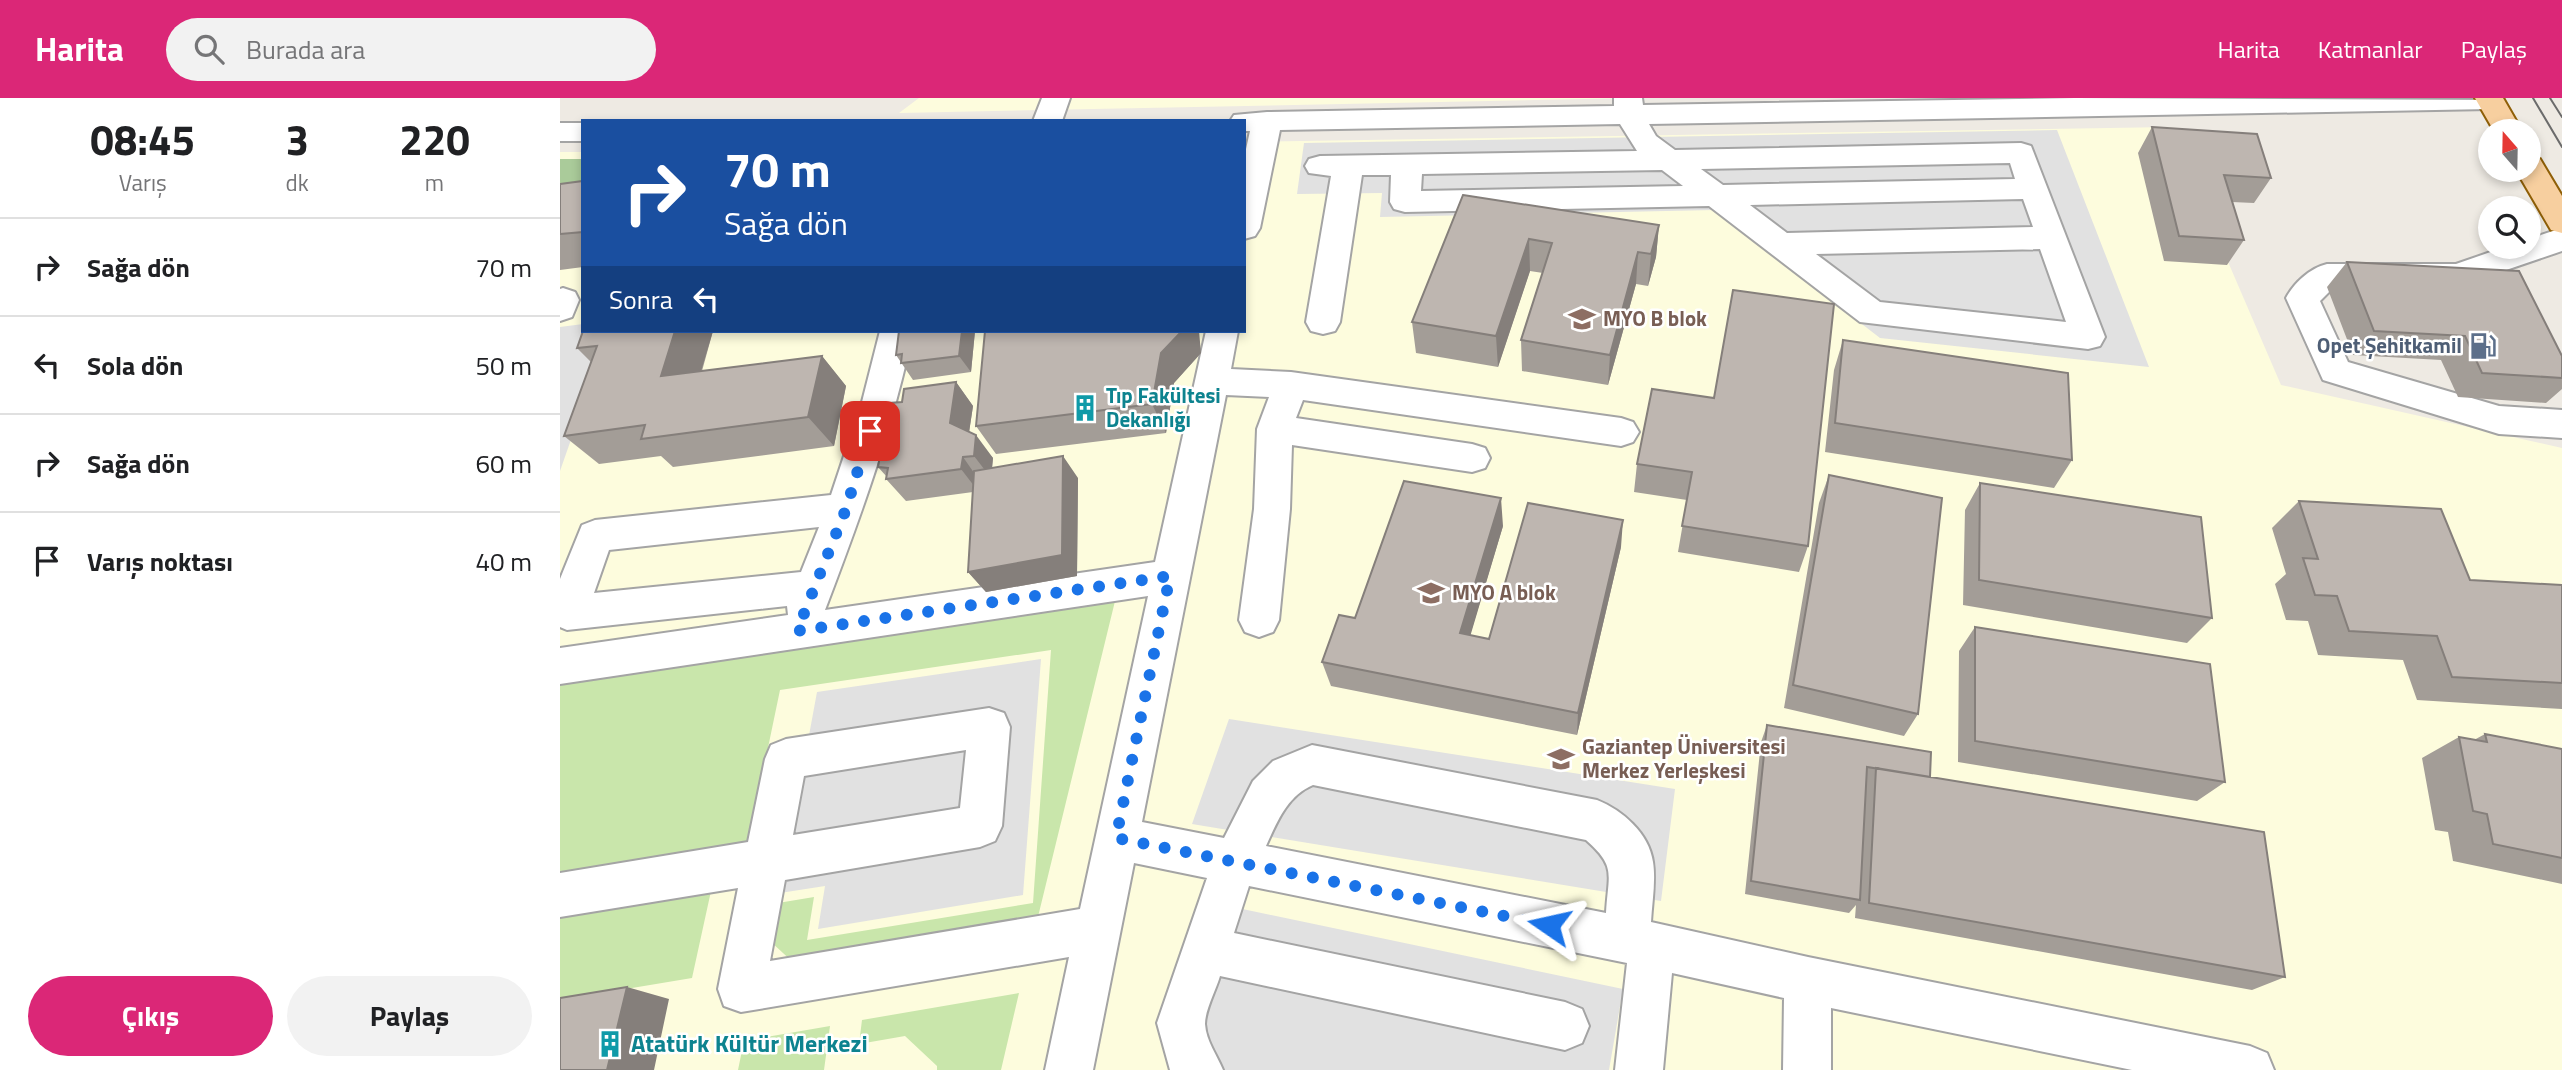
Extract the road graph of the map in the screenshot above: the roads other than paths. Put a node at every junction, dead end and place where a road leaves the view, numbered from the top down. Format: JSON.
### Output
{"nodes":[{"id":1,"x":1056,"y":98,"type":"edge"},
{"id":2,"x":2489,"y":99,"type":"edge"},
{"id":3,"x":2149,"y":101,"type":"edge"},
{"id":4,"x":2109,"y":102,"type":"edge"},
{"id":5,"x":1988,"y":103,"type":"edge"},
{"id":6,"x":1628,"y":106,"type":"edge"},
{"id":7,"x":1686,"y":106,"type":"edge"},
{"id":8,"x":1048,"y":119,"type":"edge"},
{"id":9,"x":2501,"y":119,"type":"edge"},
{"id":10,"x":1256,"y":122,"type":"edge"},
{"id":11,"x":560,"y":132,"type":"edge"},
{"id":12,"x":581,"y":132,"type":"edge"},
{"id":13,"x":1668,"y":160,"type":"junction"},
{"id":14,"x":1407,"y":165,"type":"junction"},
{"id":15,"x":2538,"y":182,"type":"edge"},
{"id":16,"x":2034,"y":189,"type":"junction"},
{"id":17,"x":1715,"y":195,"type":"junction"},
{"id":18,"x":1246,"y":210,"type":"edge"},
{"id":19,"x":2562,"y":222,"type":"edge"},
{"id":20,"x":2052,"y":238,"type":"junction"},
{"id":21,"x":2562,"y":239,"type":"edge"},
{"id":22,"x":1780,"y":244,"type":"junction"},
{"id":23,"x":1323,"y":322,"type":"dead end"},
{"id":24,"x":896,"y":333,"type":"edge"},
{"id":25,"x":1222,"y":333,"type":"edge"},
{"id":26,"x":1211,"y":381,"type":"junction"},
{"id":27,"x":1291,"y":385,"type":"junction"},
{"id":28,"x":2562,"y":424,"type":"edge"},
{"id":29,"x":1275,"y":429,"type":"junction"},
{"id":30,"x":1621,"y":432,"type":"dead end"},
{"id":31,"x":1472,"y":458,"type":"dead end"},
{"id":32,"x":846,"y":509,"type":"junction"},
{"id":33,"x":1170,"y":576,"type":"junction"},
{"id":34,"x":814,"y":587,"type":"junction"},
{"id":35,"x":1259,"y":620,"type":"dead end"},
{"id":36,"x":797,"y":631,"type":"junction"},
{"id":37,"x":560,"y":666,"type":"edge"},
{"id":38,"x":1116,"y":838,"type":"junction"},
{"id":39,"x":766,"y":861,"type":"junction"},
{"id":40,"x":1234,"y":862,"type":"junction"},
{"id":41,"x":560,"y":895,"type":"edge"},
{"id":42,"x":1098,"y":929,"type":"junction"},
{"id":43,"x":1640,"y":943,"type":"junction"},
{"id":44,"x":1204,"y":950,"type":"junction"},
{"id":45,"x":1808,"y":980,"type":"junction"},
{"id":46,"x":1565,"y":1026,"type":"dead end"},
{"id":47,"x":2229,"y":1068,"type":"edge"},
{"id":48,"x":1069,"y":1070,"type":"edge"},
{"id":49,"x":1199,"y":1070,"type":"edge"},
{"id":50,"x":1639,"y":1070,"type":"edge"},
{"id":51,"x":1807,"y":1070,"type":"edge"}],
"edges":[{"from":1,"to":8,"type":"street"},
{"from":2,"to":3,"type":"street"},
{"from":2,"to":9,"type":"main road"},
{"from":3,"to":4,"type":"street"},
{"from":4,"to":5,"type":"street"},
{"from":5,"to":7,"type":"street"},
{"from":6,"to":7,"type":"street"},
{"from":6,"to":10,"type":"street"},
{"from":6,"to":13,"type":"street"},
{"from":10,"to":18,"type":"street"},
{"from":11,"to":12,"type":"street"},
{"from":13,"to":14,"type":"street"},
{"from":13,"to":16,"type":"street"},
{"from":13,"to":17,"type":"street"},
{"from":14,"to":17,"type":"street"},
{"from":14,"to":23,"type":"street"},
{"from":15,"to":19,"type":"main road"},
{"from":16,"to":17,"type":"street"},
{"from":16,"to":20,"type":"street"},
{"from":17,"to":22,"type":"street"},
{"from":20,"to":22,"type":"street"},
{"from":20,"to":22,"type":"street"},
{"from":21,"to":28,"type":"street"},
{"from":24,"to":32,"type":"street"},
{"from":25,"to":26,"type":"street"},
{"from":26,"to":27,"type":"street"},
{"from":26,"to":33,"type":"street"},
{"from":27,"to":29,"type":"street"},
{"from":27,"to":30,"type":"street"},
{"from":29,"to":31,"type":"street"},
{"from":29,"to":35,"type":"street"},
{"from":32,"to":34,"type":"street"},
{"from":32,"to":34,"type":"street"},
{"from":33,"to":36,"type":"street"},
{"from":33,"to":38,"type":"street"},
{"from":34,"to":36,"type":"street"},
{"from":36,"to":37,"type":"street"},
{"from":38,"to":40,"type":"street"},
{"from":38,"to":42,"type":"street"},
{"from":39,"to":39,"type":"street"},
{"from":39,"to":41,"type":"street"},
{"from":39,"to":42,"type":"street"},
{"from":40,"to":43,"type":"street"},
{"from":40,"to":43,"type":"street"},
{"from":40,"to":44,"type":"street"},
{"from":42,"to":48,"type":"street"},
{"from":43,"to":45,"type":"street"},
{"from":43,"to":50,"type":"street"},
{"from":44,"to":46,"type":"street"},
{"from":44,"to":49,"type":"street"},
{"from":45,"to":47,"type":"street"},
{"from":45,"to":51,"type":"street"}]}
